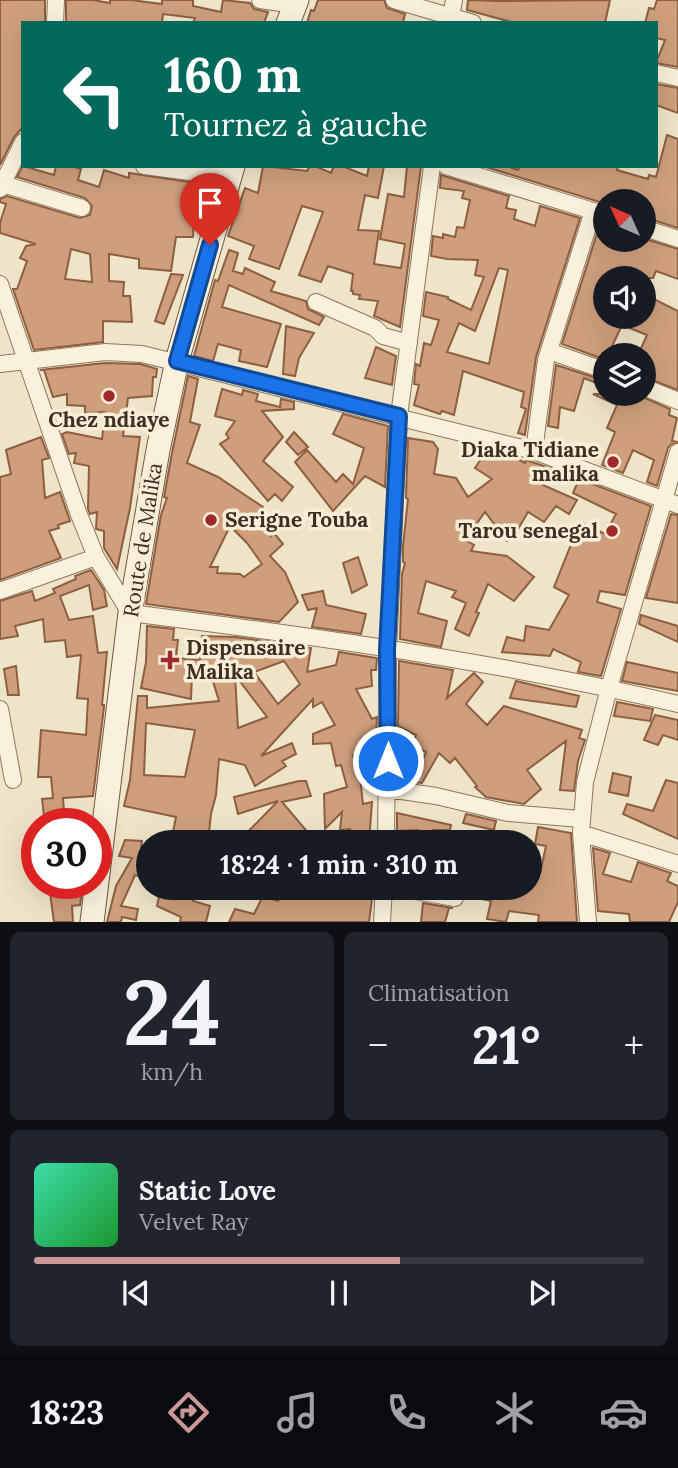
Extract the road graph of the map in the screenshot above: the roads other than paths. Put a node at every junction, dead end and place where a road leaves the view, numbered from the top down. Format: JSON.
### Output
{"nodes":[{"id":1,"x":56,"y":0,"type":"edge"},
{"id":2,"x":260,"y":0,"type":"edge"},
{"id":3,"x":394,"y":0,"type":"edge"},
{"id":4,"x":454,"y":0,"type":"edge"},
{"id":5,"x":294,"y":9,"type":"edge"},
{"id":6,"x":450,"y":20,"type":"edge"},
{"id":7,"x":55,"y":21,"type":"edge"},
{"id":8,"x":658,"y":73,"type":"edge"},
{"id":9,"x":678,"y":78,"type":"edge"},
{"id":10,"x":21,"y":146,"type":"edge"},
{"id":11,"x":173,"y":168,"type":"edge"},
{"id":12,"x":432,"y":168,"type":"edge"},
{"id":13,"x":453,"y":168,"type":"edge"},
{"id":14,"x":231,"y":172,"type":"edge"},
{"id":15,"x":1,"y":187,"type":"edge"},
{"id":16,"x":82,"y":208,"type":"dead end"},
{"id":17,"x":593,"y":211,"type":"edge"},
{"id":18,"x":593,"y":230,"type":"edge"},
{"id":19,"x":656,"y":232,"type":"edge"},
{"id":20,"x":678,"y":239,"type":"edge"},
{"id":21,"x":0,"y":284,"type":"edge"},
{"id":22,"x":316,"y":302,"type":"dead end"},
{"id":23,"x":410,"y":343,"type":"junction"},
{"id":24,"x":549,"y":351,"type":"junction"},
{"id":25,"x":25,"y":360,"type":"junction"},
{"id":26,"x":177,"y":361,"type":"junction"},
{"id":27,"x":0,"y":364,"type":"edge"},
{"id":28,"x":593,"y":366,"type":"edge"},
{"id":29,"x":656,"y":392,"type":"edge"},
{"id":30,"x":678,"y":401,"type":"edge"},
{"id":31,"x":399,"y":416,"type":"junction"},
{"id":32,"x":534,"y":451,"type":"junction"},
{"id":33,"x":678,"y":452,"type":"edge"},
{"id":34,"x":672,"y":502,"type":"edge"},
{"id":35,"x":96,"y":557,"type":"junction"},
{"id":36,"x":0,"y":591,"type":"edge"},
{"id":37,"x":130,"y":613,"type":"junction"},
{"id":38,"x":387,"y":650,"type":"junction"},
{"id":39,"x":609,"y":688,"type":"junction"},
{"id":40,"x":678,"y":704,"type":"edge"},
{"id":41,"x":0,"y":709,"type":"edge"},
{"id":42,"x":13,"y":780,"type":"dead end"},
{"id":43,"x":388,"y":789,"type":"junction"},
{"id":44,"x":581,"y":826,"type":"junction"},
{"id":45,"x":386,"y":830,"type":"edge"},
{"id":46,"x":678,"y":864,"type":"edge"},
{"id":47,"x":383,"y":900,"type":"edge"},
{"id":48,"x":92,"y":922,"type":"edge"},
{"id":49,"x":382,"y":922,"type":"edge"},
{"id":50,"x":588,"y":922,"type":"edge"}],
"edges":[{"from":1,"to":7,"type":"street"},
{"from":2,"to":5,"type":"street"},
{"from":3,"to":6,"type":"street"},
{"from":4,"to":6,"type":"street"},
{"from":8,"to":9,"type":"street"},
{"from":10,"to":15,"type":"street"},
{"from":11,"to":14,"type":"street"},
{"from":12,"to":23,"type":"street"},
{"from":13,"to":17,"type":"street"},
{"from":14,"to":26,"type":"main road","name":"Route de Malika"},
{"from":15,"to":16,"type":"street"},
{"from":18,"to":24,"type":"street"},
{"from":19,"to":20,"type":"street"},
{"from":21,"to":25,"type":"street"},
{"from":22,"to":23,"type":"street"},
{"from":23,"to":31,"type":"street"},
{"from":24,"to":28,"type":"street"},
{"from":24,"to":32,"type":"street"},
{"from":25,"to":26,"type":"street"},
{"from":25,"to":27,"type":"street"},
{"from":25,"to":35,"type":"street"},
{"from":26,"to":31,"type":"street"},
{"from":26,"to":37,"type":"main road","name":"Route de Malika"},
{"from":29,"to":30,"type":"street"},
{"from":31,"to":32,"type":"street"},
{"from":31,"to":38,"type":"street"},
{"from":32,"to":34,"type":"street"},
{"from":33,"to":34,"type":"street"},
{"from":34,"to":39,"type":"street"},
{"from":35,"to":36,"type":"street"},
{"from":35,"to":37,"type":"street"},
{"from":37,"to":38,"type":"street"},
{"from":37,"to":48,"type":"main road","name":"Route de Malika"},
{"from":38,"to":39,"type":"street"},
{"from":38,"to":43,"type":"street"},
{"from":39,"to":40,"type":"street"},
{"from":39,"to":44,"type":"street"},
{"from":41,"to":42,"type":"street"},
{"from":43,"to":44,"type":"street"},
{"from":43,"to":45,"type":"street"},
{"from":44,"to":46,"type":"street"},
{"from":44,"to":50,"type":"street"},
{"from":47,"to":49,"type":"street"}]}
